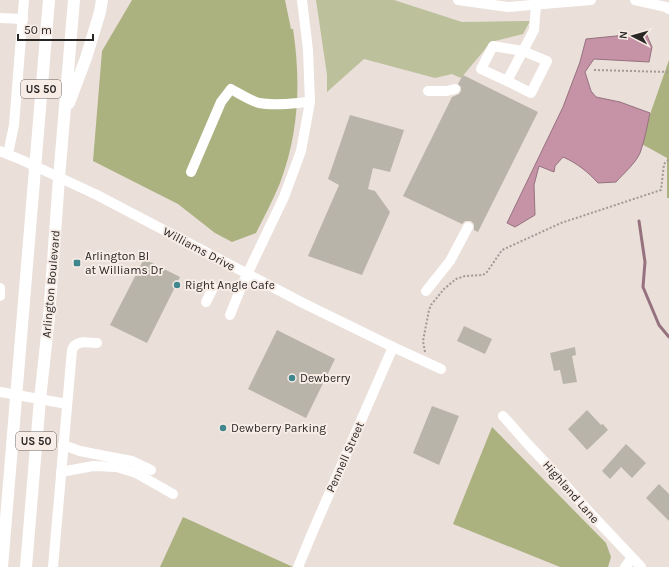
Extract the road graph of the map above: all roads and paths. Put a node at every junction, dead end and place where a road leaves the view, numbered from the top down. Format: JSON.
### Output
{"nodes":[{"id":1,"x":24,"y":0,"type":"edge"},
{"id":2,"x":49,"y":0,"type":"edge"},
{"id":3,"x":74,"y":0,"type":"edge"},
{"id":4,"x":102,"y":0,"type":"edge"},
{"id":5,"x":302,"y":0,"type":"edge"},
{"id":6,"x":458,"y":0,"type":"edge"},
{"id":7,"x":591,"y":0,"type":"edge"},
{"id":8,"x":635,"y":0,"type":"edge"},
{"id":9,"x":536,"y":5,"type":"junction"},
{"id":10,"x":669,"y":9,"type":"edge"},
{"id":11,"x":0,"y":18,"type":"edge"},
{"id":12,"x":23,"y":18,"type":"junction"},
{"id":13,"x":523,"y":50,"type":"junction"},
{"id":14,"x":594,"y":70,"type":"dead end"},
{"id":15,"x":669,"y":72,"type":"edge"},
{"id":16,"x":507,"y":81,"type":"junction"},
{"id":17,"x":456,"y":89,"type":"dead end"},
{"id":18,"x":428,"y":91,"type":"dead end"},
{"id":19,"x":310,"y":102,"type":"junction"},
{"id":20,"x":64,"y":113,"type":"junction"},
{"id":21,"x":4,"y":153,"type":"edge"},
{"id":22,"x":669,"y":159,"type":"edge"},
{"id":23,"x":35,"y":166,"type":"junction"},
{"id":24,"x":191,"y":172,"type":"dead end"},
{"id":25,"x":59,"y":178,"type":"junction"},
{"id":26,"x":468,"y":227,"type":"dead end"},
{"id":27,"x":247,"y":274,"type":"junction"},
{"id":28,"x":0,"y":288,"type":"edge"},
{"id":29,"x":213,"y":288,"type":"dead end"},
{"id":30,"x":426,"y":291,"type":"dead end"},
{"id":31,"x":0,"y":296,"type":"edge"},
{"id":32,"x":206,"y":302,"type":"dead end"},
{"id":33,"x":230,"y":315,"type":"dead end"},
{"id":34,"x":97,"y":343,"type":"dead end"},
{"id":35,"x":393,"y":347,"type":"junction"},
{"id":36,"x":422,"y":360,"type":"junction"},
{"id":37,"x":441,"y":369,"type":"dead end"},
{"id":38,"x":0,"y":392,"type":"edge"},
{"id":39,"x":16,"y":395,"type":"junction"},
{"id":40,"x":40,"y":399,"type":"junction"},
{"id":41,"x":67,"y":404,"type":"junction"},
{"id":42,"x":502,"y":416,"type":"dead end"},
{"id":43,"x":63,"y":445,"type":"junction"},
{"id":44,"x":151,"y":470,"type":"dead end"},
{"id":45,"x":61,"y":472,"type":"junction"},
{"id":46,"x":173,"y":494,"type":"dead end"},
{"id":47,"x":632,"y":558,"type":"junction"},
{"id":48,"x":2,"y":567,"type":"edge"},
{"id":49,"x":26,"y":567,"type":"edge"},
{"id":50,"x":53,"y":567,"type":"edge"},
{"id":51,"x":298,"y":567,"type":"edge"},
{"id":52,"x":625,"y":567,"type":"edge"},
{"id":53,"x":640,"y":567,"type":"edge"}],
"edges":[{"from":1,"to":12,"type":"street"},
{"from":2,"to":23,"type":"main road","name":"Arlington Boulevard","number":"US 50"},
{"from":3,"to":20,"type":"main road","name":"Arlington Boulevard","number":"US 50"},
{"from":4,"to":20,"type":"main road"},
{"from":5,"to":19,"type":"street"},
{"from":6,"to":9,"type":"street"},
{"from":7,"to":9,"type":"street"},
{"from":8,"to":10,"type":"street"},
{"from":9,"to":13,"type":"street"},
{"from":11,"to":12,"type":"street"},
{"from":12,"to":21,"type":"street"},
{"from":13,"to":16,"type":"street"},
{"from":13,"to":16,"type":"street"},
{"from":13,"to":16,"type":"street"},
{"from":14,"to":15,"type":"path"},
{"from":17,"to":18,"type":"street"},
{"from":19,"to":24,"type":"street"},
{"from":19,"to":27,"type":"street"},
{"from":20,"to":25,"type":"main road","name":"Arlington Boulevard","number":"US 50"},
{"from":21,"to":23,"type":"street","name":"Williams Drive"},
{"from":22,"to":36,"type":"path"},
{"from":23,"to":25,"type":"street","name":"Williams Drive"},
{"from":23,"to":39,"type":"main road","name":"Arlington Boulevard","number":"US 50"},
{"from":25,"to":27,"type":"street","name":"Williams Drive"},
{"from":25,"to":40,"type":"main road","name":"Arlington Boulevard","number":"US 50"},
{"from":26,"to":30,"type":"street"},
{"from":27,"to":33,"type":"street"},
{"from":27,"to":35,"type":"street","name":"Williams Drive"},
{"from":28,"to":31,"type":"street"},
{"from":29,"to":32,"type":"street"},
{"from":34,"to":41,"type":"street"},
{"from":35,"to":36,"type":"street","name":"Williams Drive"},
{"from":35,"to":51,"type":"street","name":"Pennell Street"},
{"from":36,"to":37,"type":"street","name":"Williams Drive"},
{"from":38,"to":39,"type":"street"},
{"from":39,"to":40,"type":"street"},
{"from":39,"to":48,"type":"main road","name":"Arlington Boulevard","number":"US 50"},
{"from":40,"to":41,"type":"street"},
{"from":40,"to":49,"type":"main road","name":"Arlington Boulevard","number":"US 50"},
{"from":41,"to":43,"type":"street"},
{"from":42,"to":47,"type":"street","name":"Highland Lane"},
{"from":43,"to":44,"type":"street"},
{"from":43,"to":45,"type":"street"},
{"from":45,"to":46,"type":"street"},
{"from":45,"to":50,"type":"street"},
{"from":47,"to":52,"type":"street"},
{"from":47,"to":53,"type":"street","name":"Highland Lane"}]}
